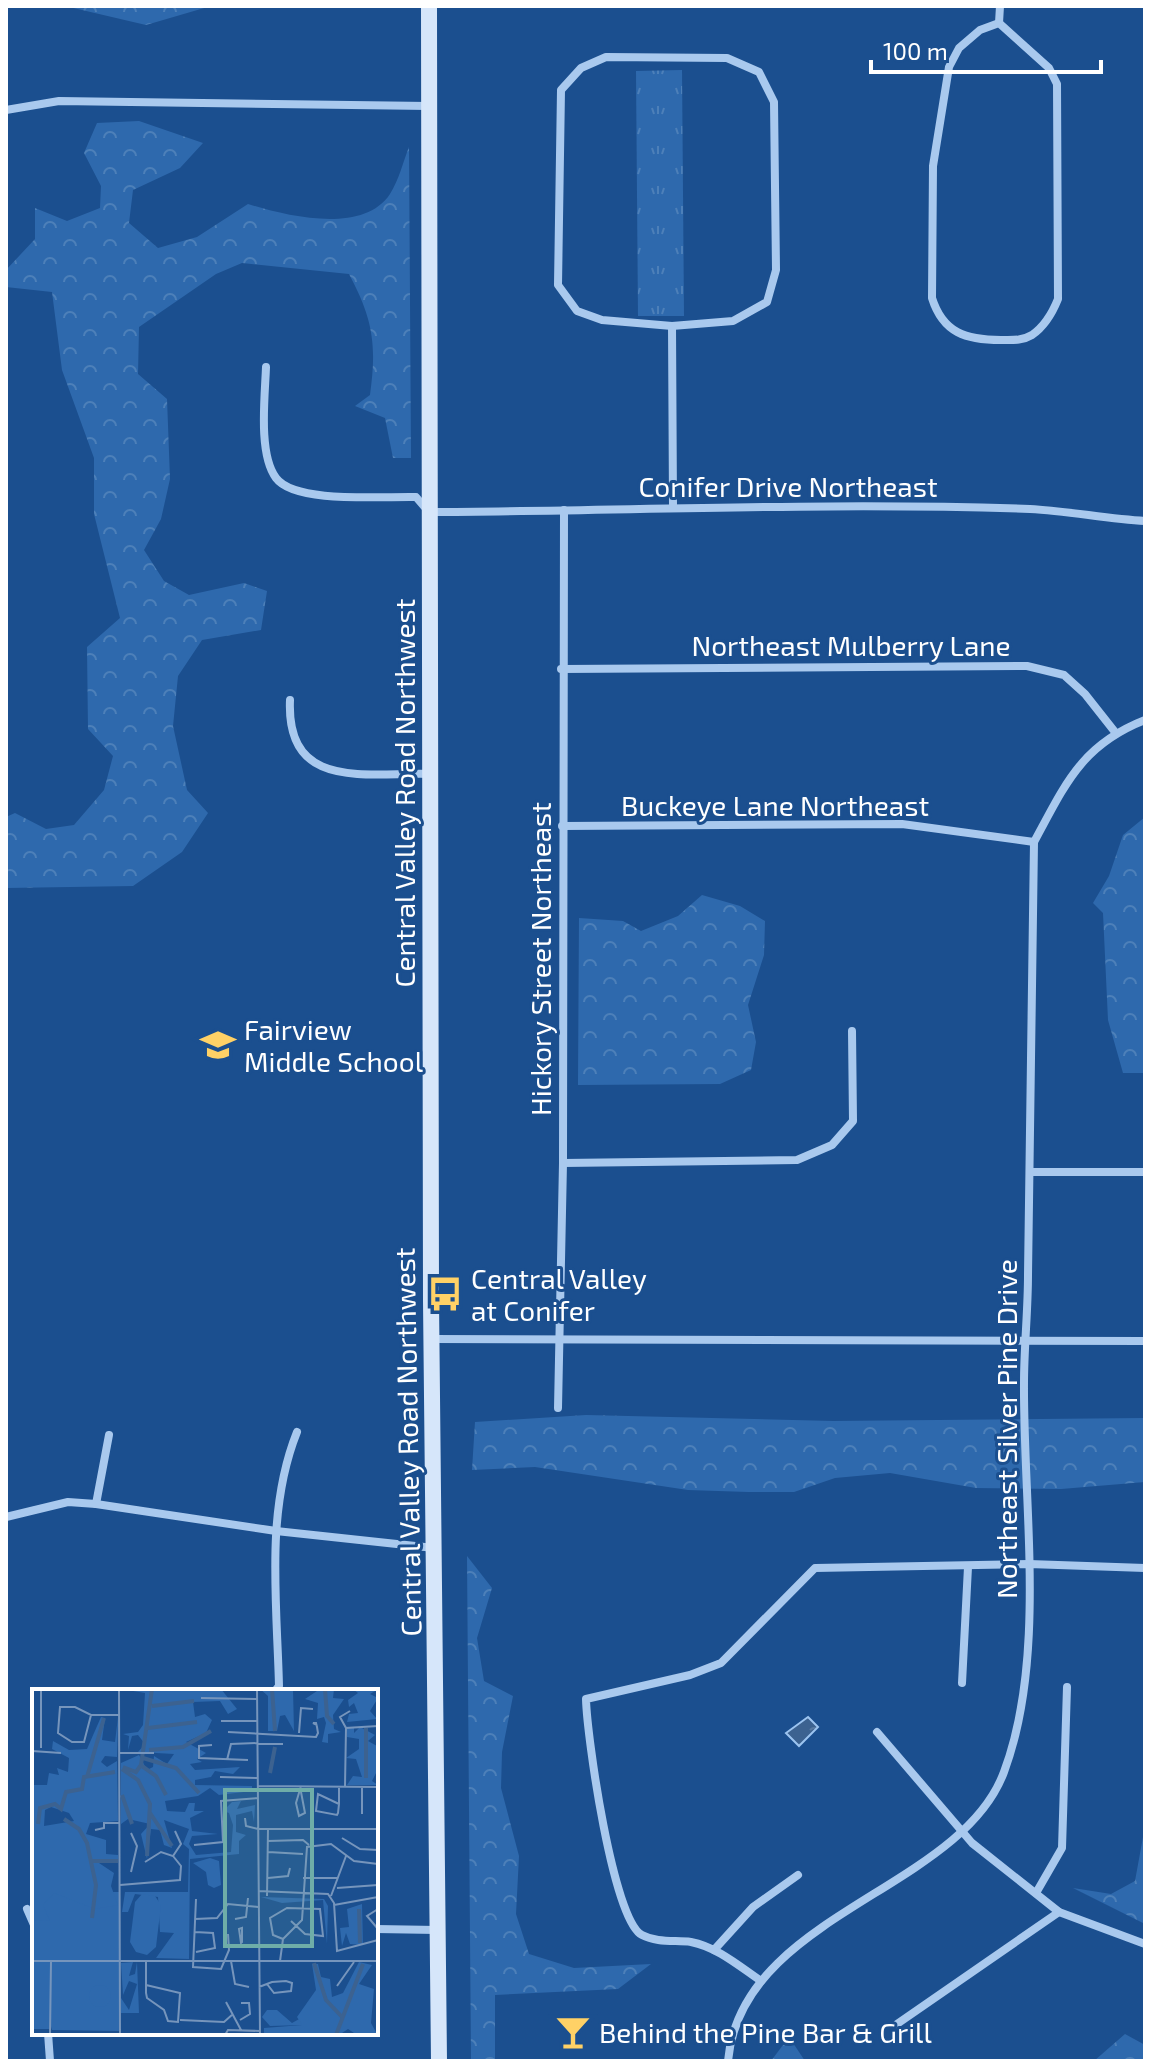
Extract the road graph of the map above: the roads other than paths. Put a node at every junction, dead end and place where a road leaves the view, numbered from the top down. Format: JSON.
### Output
{"nodes":[{"id":1,"x":429,"y":6,"type":"edge"},
{"id":2,"x":1000,"y":6,"type":"edge"},
{"id":3,"x":999,"y":23,"type":"junction"},
{"id":4,"x":429,"y":106,"type":"junction"},
{"id":5,"x":6,"y":110,"type":"edge"},
{"id":6,"x":672,"y":326,"type":"junction"},
{"id":7,"x":266,"y":367,"type":"dead end"},
{"id":8,"x":673,"y":506,"type":"junction"},
{"id":9,"x":564,"y":510,"type":"junction"},
{"id":10,"x":429,"y":512,"type":"junction"},
{"id":11,"x":1145,"y":521,"type":"edge"},
{"id":12,"x":561,"y":669,"type":"junction"},
{"id":13,"x":290,"y":700,"type":"dead end"},
{"id":14,"x":1145,"y":720,"type":"edge"},
{"id":15,"x":1115,"y":732,"type":"junction"},
{"id":16,"x":431,"y":774,"type":"junction"},
{"id":17,"x":562,"y":826,"type":"junction"},
{"id":18,"x":1034,"y":842,"type":"junction"},
{"id":19,"x":852,"y":1031,"type":"dead end"},
{"id":20,"x":563,"y":1163,"type":"junction"},
{"id":21,"x":1030,"y":1172,"type":"junction"},
{"id":22,"x":1145,"y":1172,"type":"edge"},
{"id":23,"x":432,"y":1339,"type":"junction"},
{"id":24,"x":1027,"y":1340,"type":"junction"},
{"id":25,"x":562,"y":1341,"type":"junction"},
{"id":26,"x":1145,"y":1341,"type":"edge"},
{"id":27,"x":558,"y":1408,"type":"dead end"},
{"id":28,"x":297,"y":1432,"type":"dead end"},
{"id":29,"x":109,"y":1435,"type":"dead end"},
{"id":30,"x":96,"y":1504,"type":"junction"},
{"id":31,"x":6,"y":1517,"type":"edge"},
{"id":32,"x":276,"y":1531,"type":"junction"},
{"id":33,"x":434,"y":1548,"type":"junction"},
{"id":34,"x":1029,"y":1564,"type":"junction"},
{"id":35,"x":968,"y":1567,"type":"junction"},
{"id":36,"x":1145,"y":1568,"type":"edge"},
{"id":37,"x":962,"y":1683,"type":"dead end"},
{"id":38,"x":1067,"y":1687,"type":"dead end"},
{"id":39,"x":280,"y":1689,"type":"edge"},
{"id":40,"x":877,"y":1732,"type":"dead end"},
{"id":41,"x":959,"y":1832,"type":"junction"},
{"id":42,"x":798,"y":1875,"type":"dead end"},
{"id":43,"x":1036,"y":1893,"type":"junction"},
{"id":44,"x":27,"y":1909,"type":"dead end"},
{"id":45,"x":1059,"y":1912,"type":"junction"},
{"id":46,"x":32,"y":1920,"type":"edge"},
{"id":47,"x":378,"y":1929,"type":"edge"},
{"id":48,"x":438,"y":1930,"type":"junction"},
{"id":49,"x":1145,"y":1944,"type":"edge"},
{"id":50,"x":714,"y":1950,"type":"junction"},
{"id":51,"x":761,"y":1981,"type":"junction"},
{"id":52,"x":897,"y":2024,"type":"dead end"},
{"id":53,"x":48,"y":2035,"type":"edge"},
{"id":54,"x":50,"y":2061,"type":"edge"},
{"id":55,"x":439,"y":2061,"type":"edge"},
{"id":56,"x":728,"y":2061,"type":"edge"}],
"edges":[{"from":1,"to":4,"type":"main road","name":"Central Valley Road Northwest"},
{"from":2,"to":3,"type":"street"},
{"from":3,"to":3,"type":"street"},
{"from":4,"to":5,"type":"street"},
{"from":4,"to":10,"type":"main road","name":"Central Valley Road Northwest"},
{"from":6,"to":6,"type":"street"},
{"from":6,"to":8,"type":"street"},
{"from":7,"to":10,"type":"street"},
{"from":8,"to":9,"type":"street","name":"Conifer Drive Northeast"},
{"from":8,"to":11,"type":"street","name":"Conifer Drive Northeast"},
{"from":9,"to":10,"type":"street","name":"Conifer Drive Northeast"},
{"from":9,"to":12,"type":"street","name":"Hickory Street Northeast"},
{"from":10,"to":16,"type":"main road","name":"Central Valley Road Northwest"},
{"from":12,"to":15,"type":"street","name":"Northeast Mulberry Lane"},
{"from":12,"to":17,"type":"street","name":"Hickory Street Northeast"},
{"from":13,"to":16,"type":"street"},
{"from":14,"to":15,"type":"street","name":"Northeast Silver Pine Drive"},
{"from":15,"to":18,"type":"street","name":"Northeast Silver Pine Drive"},
{"from":16,"to":23,"type":"main road","name":"Central Valley Road Northwest"},
{"from":17,"to":18,"type":"street","name":"Buckeye Lane Northeast"},
{"from":17,"to":20,"type":"street","name":"Hickory Street Northeast"},
{"from":18,"to":21,"type":"street","name":"Northeast Silver Pine Drive"},
{"from":19,"to":20,"type":"street"},
{"from":20,"to":25,"type":"street","name":"Hickory Street Northeast"},
{"from":21,"to":22,"type":"street"},
{"from":21,"to":24,"type":"street","name":"Northeast Silver Pine Drive"},
{"from":23,"to":25,"type":"street"},
{"from":23,"to":33,"type":"main road","name":"Central Valley Road Northwest"},
{"from":24,"to":25,"type":"street"},
{"from":24,"to":26,"type":"street"},
{"from":24,"to":34,"type":"street","name":"Northeast Silver Pine Drive"},
{"from":25,"to":27,"type":"street","name":"Hickory Street Northeast"},
{"from":28,"to":32,"type":"street"},
{"from":29,"to":30,"type":"street"},
{"from":30,"to":31,"type":"street"},
{"from":30,"to":32,"type":"street"},
{"from":32,"to":33,"type":"street"},
{"from":32,"to":39,"type":"street"},
{"from":33,"to":48,"type":"main road","name":"Central Valley Road Northwest"},
{"from":34,"to":35,"type":"street"},
{"from":34,"to":36,"type":"street"},
{"from":34,"to":41,"type":"street","name":"Northeast Silver Pine Drive"},
{"from":35,"to":37,"type":"street"},
{"from":35,"to":50,"type":"street"},
{"from":38,"to":43,"type":"street"},
{"from":40,"to":41,"type":"street"},
{"from":41,"to":43,"type":"street"},
{"from":41,"to":51,"type":"street","name":"Northeast Silver Pine Drive"},
{"from":42,"to":50,"type":"street"},
{"from":43,"to":45,"type":"street"},
{"from":44,"to":46,"type":"street"},
{"from":45,"to":49,"type":"street"},
{"from":45,"to":52,"type":"street"},
{"from":47,"to":48,"type":"street"},
{"from":48,"to":55,"type":"main road","name":"Central Valley Road Northwest"},
{"from":50,"to":51,"type":"street"},
{"from":51,"to":56,"type":"street","name":"Northeast Silver Pine Drive"},
{"from":53,"to":54,"type":"street"}]}
